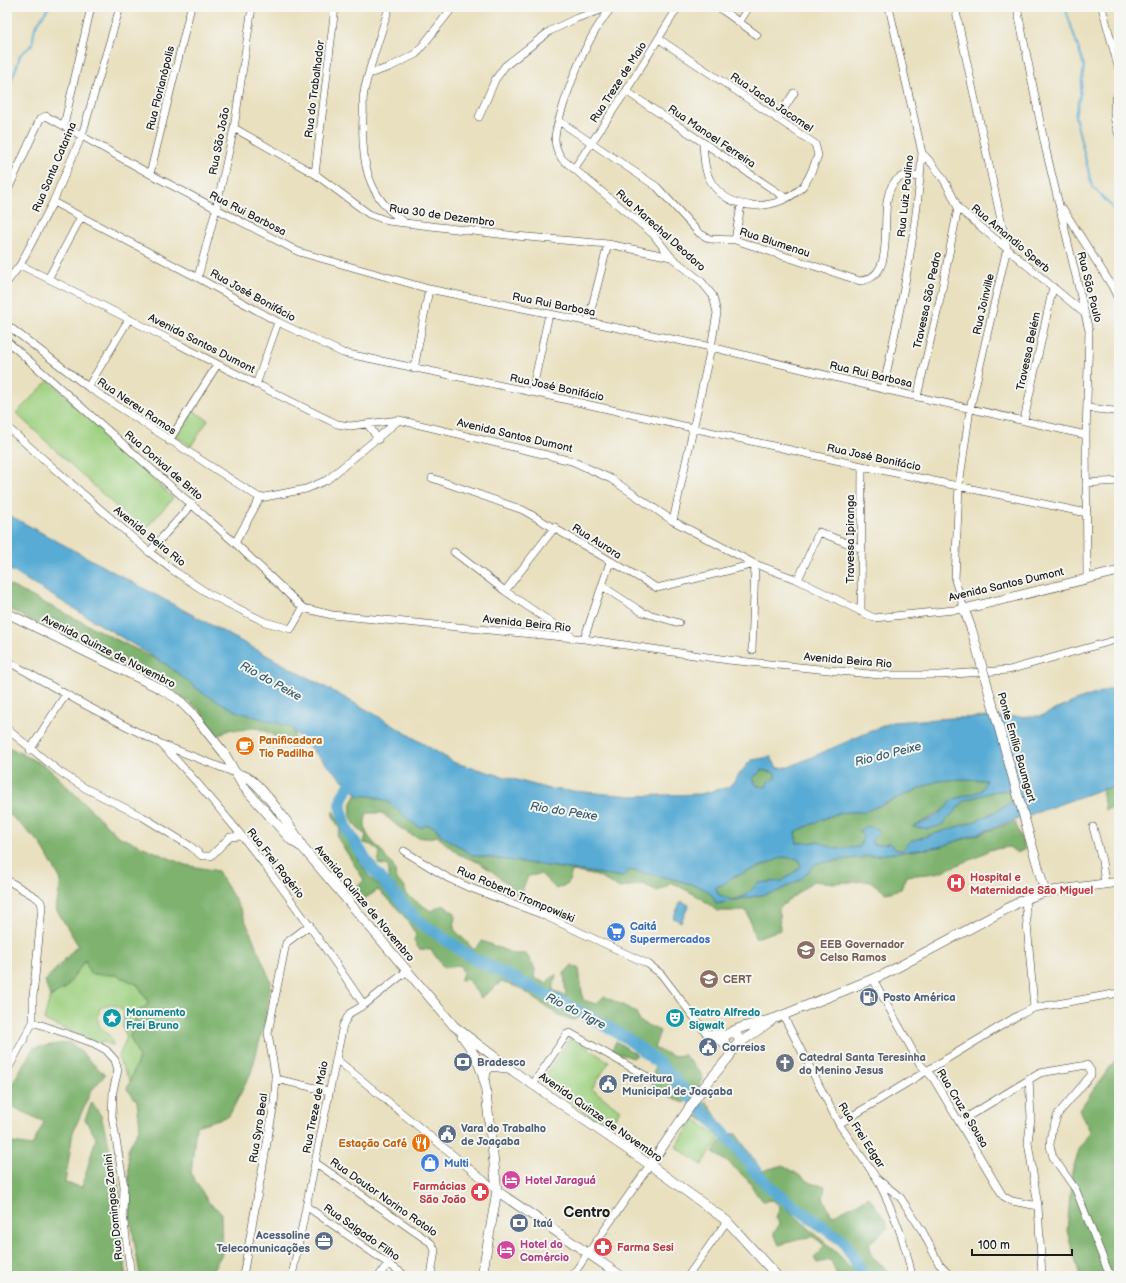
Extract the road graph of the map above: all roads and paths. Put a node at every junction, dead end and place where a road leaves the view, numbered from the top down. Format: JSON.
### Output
{"nodes":[{"id":1,"x":91,"y":7,"type":"edge"},
{"id":2,"x":120,"y":7,"type":"edge"},
{"id":3,"x":191,"y":7,"type":"edge"},
{"id":4,"x":252,"y":7,"type":"edge"},
{"id":5,"x":335,"y":7,"type":"edge"},
{"id":6,"x":389,"y":7,"type":"edge"},
{"id":7,"x":453,"y":7,"type":"edge"},
{"id":8,"x":611,"y":7,"type":"edge"},
{"id":9,"x":678,"y":7,"type":"edge"},
{"id":10,"x":718,"y":7,"type":"edge"},
{"id":11,"x":749,"y":7,"type":"edge"},
{"id":12,"x":889,"y":7,"type":"edge"},
{"id":13,"x":955,"y":7,"type":"edge"},
{"id":14,"x":1016,"y":7,"type":"edge"},
{"id":15,"x":1102,"y":7,"type":"edge"},
{"id":16,"x":739,"y":22,"type":"junction"},
{"id":17,"x":757,"y":35,"type":"dead end"},
{"id":18,"x":659,"y":39,"type":"junction"},
{"id":19,"x":1119,"y":70,"type":"edge"},
{"id":20,"x":369,"y":74,"type":"junction"},
{"id":21,"x":626,"y":91,"type":"junction"},
{"id":22,"x":794,"y":92,"type":"dead end"},
{"id":23,"x":1119,"y":92,"type":"edge"},
{"id":24,"x":1116,"y":113,"type":"edge"},
{"id":25,"x":479,"y":117,"type":"dead end"},
{"id":26,"x":777,"y":119,"type":"junction"},
{"id":27,"x":559,"y":120,"type":"junction"},
{"id":28,"x":64,"y":125,"type":"junction"},
{"id":29,"x":234,"y":128,"type":"junction"},
{"id":30,"x":1119,"y":134,"type":"edge"},
{"id":31,"x":82,"y":135,"type":"junction"},
{"id":32,"x":592,"y":141,"type":"junction"},
{"id":33,"x":703,"y":144,"type":"junction"},
{"id":34,"x":922,"y":153,"type":"junction"},
{"id":35,"x":574,"y":168,"type":"junction"},
{"id":36,"x":150,"y":174,"type":"junction"},
{"id":37,"x":315,"y":174,"type":"junction"},
{"id":38,"x":920,"y":177,"type":"junction"},
{"id":39,"x":7,"y":192,"type":"edge"},
{"id":40,"x":786,"y":198,"type":"junction"},
{"id":41,"x":53,"y":202,"type":"junction"},
{"id":42,"x":1059,"y":204,"type":"junction"},
{"id":43,"x":740,"y":205,"type":"junction"},
{"id":44,"x":958,"y":208,"type":"junction"},
{"id":45,"x":216,"y":209,"type":"junction"},
{"id":46,"x":81,"y":217,"type":"junction"},
{"id":47,"x":405,"y":222,"type":"junction"},
{"id":48,"x":735,"y":240,"type":"junction"},
{"id":49,"x":608,"y":244,"type":"junction"},
{"id":50,"x":1007,"y":248,"type":"junction"},
{"id":51,"x":671,"y":257,"type":"junction"},
{"id":52,"x":20,"y":265,"type":"junction"},
{"id":53,"x":198,"y":277,"type":"junction"},
{"id":54,"x":48,"y":279,"type":"junction"},
{"id":55,"x":7,"y":282,"type":"edge"},
{"id":56,"x":1053,"y":287,"type":"junction"},
{"id":57,"x":429,"y":289,"type":"junction"},
{"id":58,"x":1119,"y":301,"type":"edge"},
{"id":59,"x":1084,"y":313,"type":"junction"},
{"id":60,"x":548,"y":314,"type":"junction"},
{"id":61,"x":129,"y":319,"type":"junction"},
{"id":62,"x":278,"y":322,"type":"junction"},
{"id":63,"x":588,"y":322,"type":"junction"},
{"id":64,"x":7,"y":325,"type":"edge"},
{"id":65,"x":7,"y":341,"type":"edge"},
{"id":66,"x":711,"y":347,"type":"junction"},
{"id":67,"x":217,"y":364,"type":"junction"},
{"id":68,"x":414,"y":369,"type":"junction"},
{"id":69,"x":256,"y":384,"type":"junction"},
{"id":70,"x":88,"y":386,"type":"junction"},
{"id":71,"x":883,"y":389,"type":"junction"},
{"id":72,"x":532,"y":392,"type":"junction"},
{"id":73,"x":917,"y":397,"type":"junction"},
{"id":74,"x":1087,"y":408,"type":"junction"},
{"id":75,"x":970,"y":409,"type":"junction"},
{"id":76,"x":1119,"y":410,"type":"edge"},
{"id":77,"x":400,"y":420,"type":"junction"},
{"id":78,"x":1024,"y":420,"type":"junction"},
{"id":79,"x":366,"y":424,"type":"junction"},
{"id":80,"x":7,"y":427,"type":"edge"},
{"id":81,"x":692,"y":428,"type":"junction"},
{"id":82,"x":1086,"y":434,"type":"junction"},
{"id":83,"x":378,"y":440,"type":"junction"},
{"id":84,"x":169,"y":441,"type":"junction"},
{"id":85,"x":862,"y":466,"type":"junction"},
{"id":86,"x":432,"y":478,"type":"dead end"},
{"id":87,"x":1119,"y":481,"type":"edge"},
{"id":88,"x":1086,"y":483,"type":"junction"},
{"id":89,"x":959,"y":485,"type":"junction"},
{"id":90,"x":260,"y":498,"type":"junction"},
{"id":91,"x":192,"y":504,"type":"junction"},
{"id":92,"x":1087,"y":513,"type":"junction"},
{"id":93,"x":673,"y":521,"type":"junction"},
{"id":94,"x":555,"y":527,"type":"junction"},
{"id":95,"x":235,"y":543,"type":"junction"},
{"id":96,"x":862,"y":549,"type":"junction"},
{"id":97,"x":149,"y":552,"type":"junction"},
{"id":98,"x":454,"y":552,"type":"dead end"},
{"id":99,"x":610,"y":562,"type":"junction"},
{"id":100,"x":754,"y":564,"type":"junction"},
{"id":101,"x":1119,"y":571,"type":"edge"},
{"id":102,"x":1087,"y":578,"type":"junction"},
{"id":103,"x":798,"y":580,"type":"junction"},
{"id":104,"x":602,"y":586,"type":"junction"},
{"id":105,"x":505,"y":591,"type":"junction"},
{"id":106,"x":303,"y":608,"type":"junction"},
{"id":107,"x":964,"y":609,"type":"junction"},
{"id":108,"x":861,"y":612,"type":"junction"},
{"id":109,"x":7,"y":613,"type":"edge"},
{"id":110,"x":679,"y":623,"type":"dead end"},
{"id":111,"x":575,"y":638,"type":"junction"},
{"id":112,"x":584,"y":639,"type":"junction"},
{"id":113,"x":1119,"y":639,"type":"edge"},
{"id":114,"x":752,"y":650,"type":"dead end"},
{"id":115,"x":7,"y":661,"type":"edge"},
{"id":116,"x":66,"y":694,"type":"junction"},
{"id":117,"x":7,"y":729,"type":"edge"},
{"id":118,"x":161,"y":744,"type":"junction"},
{"id":119,"x":30,"y":750,"type":"junction"},
{"id":120,"x":238,"y":774,"type":"junction"},
{"id":121,"x":262,"y":792,"type":"junction"},
{"id":122,"x":258,"y":802,"type":"junction"},
{"id":123,"x":282,"y":816,"type":"junction"},
{"id":124,"x":272,"y":819,"type":"junction"},
{"id":125,"x":1093,"y":827,"type":"dead end"},
{"id":126,"x":241,"y":836,"type":"junction"},
{"id":127,"x":303,"y":848,"type":"junction"},
{"id":128,"x":404,"y":851,"type":"dead end"},
{"id":129,"x":7,"y":880,"type":"edge"},
{"id":130,"x":1119,"y":882,"type":"edge"},
{"id":131,"x":1105,"y":884,"type":"junction"},
{"id":132,"x":1045,"y":892,"type":"junction"},
{"id":133,"x":1025,"y":899,"type":"junction"},
{"id":134,"x":310,"y":925,"type":"junction"},
{"id":135,"x":407,"y":971,"type":"junction"},
{"id":136,"x":873,"y":979,"type":"junction"},
{"id":137,"x":1119,"y":993,"type":"edge"},
{"id":138,"x":364,"y":1005,"type":"junction"},
{"id":139,"x":1034,"y":1008,"type":"junction"},
{"id":140,"x":783,"y":1015,"type":"junction"},
{"id":141,"x":772,"y":1020,"type":"junction"},
{"id":142,"x":33,"y":1022,"type":"junction"},
{"id":143,"x":454,"y":1026,"type":"junction"},
{"id":144,"x":729,"y":1041,"type":"junction"},
{"id":145,"x":491,"y":1054,"type":"junction"},
{"id":146,"x":336,"y":1059,"type":"junction"},
{"id":147,"x":478,"y":1059,"type":"junction"},
{"id":148,"x":927,"y":1070,"type":"junction"},
{"id":149,"x":7,"y":1071,"type":"edge"},
{"id":150,"x":513,"y":1071,"type":"junction"},
{"id":151,"x":646,"y":1076,"type":"dead end"},
{"id":152,"x":1030,"y":1078,"type":"junction"},
{"id":153,"x":276,"y":1079,"type":"junction"},
{"id":154,"x":485,"y":1084,"type":"junction"},
{"id":155,"x":533,"y":1084,"type":"junction"},
{"id":156,"x":329,"y":1091,"type":"junction"},
{"id":157,"x":959,"y":1122,"type":"junction"},
{"id":158,"x":839,"y":1124,"type":"junction"},
{"id":159,"x":316,"y":1163,"type":"junction"},
{"id":160,"x":650,"y":1165,"type":"junction"},
{"id":161,"x":877,"y":1179,"type":"junction"},
{"id":162,"x":497,"y":1191,"type":"junction"},
{"id":163,"x":306,"y":1206,"type":"junction"},
{"id":164,"x":1038,"y":1206,"type":"junction"},
{"id":165,"x":727,"y":1221,"type":"junction"},
{"id":166,"x":588,"y":1253,"type":"junction"},
{"id":167,"x":388,"y":1263,"type":"junction"},
{"id":168,"x":131,"y":1276,"type":"edge"},
{"id":169,"x":243,"y":1276,"type":"edge"},
{"id":170,"x":292,"y":1276,"type":"edge"},
{"id":171,"x":379,"y":1276,"type":"edge"},
{"id":172,"x":406,"y":1276,"type":"edge"},
{"id":173,"x":431,"y":1276,"type":"edge"},
{"id":174,"x":482,"y":1276,"type":"edge"},
{"id":175,"x":572,"y":1276,"type":"edge"},
{"id":176,"x":621,"y":1276,"type":"edge"},
{"id":177,"x":688,"y":1276,"type":"edge"},
{"id":178,"x":777,"y":1276,"type":"edge"},
{"id":179,"x":912,"y":1276,"type":"edge"},
{"id":180,"x":950,"y":1276,"type":"edge"},
{"id":181,"x":1042,"y":1276,"type":"edge"},
{"id":182,"x":1110,"y":1276,"type":"edge"}],
"edges":[{"from":1,"to":28,"type":"street"},
{"from":2,"to":31,"type":"street","name":"Rua Santa Catarina"},
{"from":3,"to":36,"type":"street","name":"Rua Florianópolis"},
{"from":4,"to":29,"type":"street","name":"Rua São João"},
{"from":5,"to":37,"type":"street","name":"Rua do Trabalhador"},
{"from":6,"to":20,"type":"street"},
{"from":7,"to":20,"type":"street"},
{"from":8,"to":25,"type":"street"},
{"from":8,"to":27,"type":"street","name":"Rua Marechal Deodoro"},
{"from":9,"to":18,"type":"street","name":"Rua Treze de Maio"},
{"from":10,"to":16,"type":"street"},
{"from":11,"to":16,"type":"street"},
{"from":12,"to":34,"type":"street","name":"Rua Luiz Paulino"},
{"from":13,"to":50,"type":"street","name":"Rua Joinville"},
{"from":14,"to":42,"type":"street","name":"Rua São Paulo"},
{"from":15,"to":19,"type":"street"},
{"from":16,"to":17,"type":"street"},
{"from":18,"to":21,"type":"street","name":"Rua Treze de Maio"},
{"from":18,"to":26,"type":"street","name":"Rua Jacob Jacomel"},
{"from":20,"to":47,"type":"street"},
{"from":21,"to":32,"type":"street","name":"Rua Treze de Maio"},
{"from":21,"to":33,"type":"street","name":"Rua Manoel Ferreira"},
{"from":22,"to":26,"type":"street"},
{"from":23,"to":24,"type":"street"},
{"from":24,"to":30,"type":"street"},
{"from":26,"to":40,"type":"street","name":"Rua Jacob Jacomel"},
{"from":27,"to":32,"type":"street","name":"Rua Blumenau"},
{"from":27,"to":35,"type":"street","name":"Rua Marechal Deodoro"},
{"from":28,"to":31,"type":"street","name":"Rua Rui Barbosa"},
{"from":28,"to":39,"type":"street","name":"Rua Rui Barbosa"},
{"from":29,"to":37,"type":"street","name":"Rua 30 de Dezembro"},
{"from":29,"to":45,"type":"street","name":"Rua São João"},
{"from":31,"to":36,"type":"street","name":"Rua Rui Barbosa"},
{"from":31,"to":41,"type":"street","name":"Rua Santa Catarina"},
{"from":32,"to":35,"type":"street","name":"Rua Treze de Maio"},
{"from":32,"to":48,"type":"street","name":"Rua Blumenau"},
{"from":33,"to":40,"type":"street","name":"Rua Manoel Ferreira"},
{"from":33,"to":43,"type":"street"},
{"from":34,"to":38,"type":"street","name":"Rua Luiz Paulino"},
{"from":34,"to":44,"type":"street","name":"Rua Amandio Sperb"},
{"from":35,"to":51,"type":"street","name":"Rua Marechal Deodoro"},
{"from":36,"to":45,"type":"street","name":"Rua Rui Barbosa"},
{"from":37,"to":47,"type":"street","name":"Rua 30 de Dezembro"},
{"from":38,"to":48,"type":"street","name":"Rua Blumenau"},
{"from":38,"to":71,"type":"street","name":"Rua Luiz Paulino"},
{"from":40,"to":43,"type":"street","name":"Rua Jacob Jacomel"},
{"from":41,"to":46,"type":"street","name":"Rua José Bonifácio"},
{"from":41,"to":52,"type":"street","name":"Rua Santa Catarina"},
{"from":42,"to":58,"type":"street"},
{"from":42,"to":59,"type":"street","name":"Rua São Paulo"},
{"from":43,"to":48,"type":"street"},
{"from":44,"to":50,"type":"street","name":"Rua Amandio Sperb"},
{"from":44,"to":73,"type":"street","name":"Travessa São Pedro"},
{"from":45,"to":53,"type":"street","name":"Rua São João"},
{"from":45,"to":57,"type":"street","name":"Rua Rui Barbosa"},
{"from":46,"to":53,"type":"street","name":"Rua José Bonifácio"},
{"from":46,"to":54,"type":"street"},
{"from":47,"to":49,"type":"street","name":"Rua 30 de Dezembro"},
{"from":49,"to":51,"type":"street","name":"Rua 30 de Dezembro"},
{"from":49,"to":63,"type":"street"},
{"from":50,"to":56,"type":"street","name":"Rua Amandio Sperb"},
{"from":50,"to":75,"type":"street","name":"Rua Joinville"},
{"from":51,"to":66,"type":"street","name":"Rua Marechal Deodoro"},
{"from":52,"to":54,"type":"street","name":"Avenida Santos Dumont"},
{"from":52,"to":55,"type":"street","name":"Rua Santa Catarina"},
{"from":53,"to":62,"type":"street","name":"Rua José Bonifácio"},
{"from":54,"to":61,"type":"street","name":"Avenida Santos Dumont"},
{"from":56,"to":59,"type":"street","name":"Rua Amandio Sperb"},
{"from":56,"to":78,"type":"street","name":"Travessa Belém"},
{"from":57,"to":60,"type":"street","name":"Rua Rui Barbosa"},
{"from":57,"to":68,"type":"street"},
{"from":59,"to":74,"type":"street","name":"Rua São Paulo"},
{"from":60,"to":63,"type":"street","name":"Rua Rui Barbosa"},
{"from":60,"to":72,"type":"street"},
{"from":61,"to":67,"type":"street","name":"Avenida Santos Dumont"},
{"from":61,"to":70,"type":"street"},
{"from":62,"to":68,"type":"street","name":"Rua José Bonifácio"},
{"from":62,"to":69,"type":"street"},
{"from":63,"to":66,"type":"street","name":"Rua Rui Barbosa"},
{"from":64,"to":70,"type":"street","name":"Rua Nereu Ramos"},
{"from":65,"to":91,"type":"street","name":"Rua Dorival de Brito"},
{"from":66,"to":71,"type":"street","name":"Rua Rui Barbosa"},
{"from":66,"to":81,"type":"street","name":"Rua Marechal Deodoro"},
{"from":67,"to":69,"type":"street","name":"Avenida Santos Dumont"},
{"from":67,"to":84,"type":"street"},
{"from":68,"to":72,"type":"street","name":"Rua José Bonifácio"},
{"from":69,"to":79,"type":"street","name":"Avenida Santos Dumont"},
{"from":70,"to":84,"type":"street","name":"Rua Nereu Ramos"},
{"from":71,"to":73,"type":"street","name":"Rua Rui Barbosa"},
{"from":72,"to":81,"type":"street","name":"Rua José Bonifácio"},
{"from":73,"to":75,"type":"street","name":"Rua Rui Barbosa"},
{"from":74,"to":76,"type":"street"},
{"from":74,"to":82,"type":"street","name":"Rua São Paulo"},
{"from":75,"to":78,"type":"street","name":"Rua Rui Barbosa"},
{"from":75,"to":89,"type":"street","name":"Rua Joinville"},
{"from":77,"to":79,"type":"street","name":"Avenida Santos Dumont"},
{"from":77,"to":83,"type":"street"},
{"from":77,"to":93,"type":"street","name":"Avenida Santos Dumont"},
{"from":78,"to":82,"type":"street","name":"Rua Rui Barbosa"},
{"from":79,"to":83,"type":"street"},
{"from":80,"to":97,"type":"street","name":"Avenida Beira Rio"},
{"from":81,"to":85,"type":"street","name":"Rua José Bonifácio"},
{"from":81,"to":93,"type":"street","name":"Rua Marechal Deodoro"},
{"from":82,"to":88,"type":"street","name":"Rua São Paulo"},
{"from":83,"to":90,"type":"street"},
{"from":84,"to":90,"type":"street","name":"Rua Nereu Ramos"},
{"from":85,"to":89,"type":"street","name":"Rua José Bonifácio"},
{"from":85,"to":96,"type":"street","name":"Travessa Ipiranga"},
{"from":86,"to":94,"type":"street","name":"Rua Aurora"},
{"from":87,"to":88,"type":"street"},
{"from":88,"to":92,"type":"street","name":"Rua São Paulo"},
{"from":89,"to":92,"type":"street","name":"Rua José Bonifácio"},
{"from":89,"to":107,"type":"street","name":"Rua Joinville"},
{"from":90,"to":95,"type":"street"},
{"from":91,"to":95,"type":"street","name":"Rua Dorival de Brito"},
{"from":91,"to":97,"type":"street"},
{"from":92,"to":102,"type":"street","name":"Rua São Paulo"},
{"from":93,"to":100,"type":"street","name":"Avenida Santos Dumont"},
{"from":94,"to":99,"type":"street","name":"Rua Aurora"},
{"from":94,"to":105,"type":"street"},
{"from":95,"to":106,"type":"street","name":"Rua Dorival de Brito"},
{"from":96,"to":103,"type":"street"},
{"from":96,"to":108,"type":"street","name":"Travessa Ipiranga"},
{"from":97,"to":106,"type":"street","name":"Avenida Beira Rio"},
{"from":98,"to":105,"type":"street"},
{"from":99,"to":100,"type":"street","name":"Rua Aurora"},
{"from":99,"to":104,"type":"street"},
{"from":100,"to":103,"type":"street","name":"Avenida Santos Dumont"},
{"from":100,"to":114,"type":"street"},
{"from":101,"to":102,"type":"main road","name":"Avenida Santos Dumont"},
{"from":102,"to":107,"type":"main road","name":"Avenida Santos Dumont"},
{"from":103,"to":108,"type":"street","name":"Avenida Santos Dumont"},
{"from":104,"to":110,"type":"street"},
{"from":104,"to":112,"type":"street"},
{"from":105,"to":111,"type":"street"},
{"from":106,"to":111,"type":"street","name":"Avenida Beira Rio"},
{"from":107,"to":108,"type":"street","name":"Avenida Santos Dumont"},
{"from":107,"to":132,"type":"main road","name":"Ponte Emílio Baumgart","bridge":true},
{"from":109,"to":120,"type":"main road","name":"Avenida Quinze de Novembro"},
{"from":111,"to":112,"type":"street","name":"Avenida Beira Rio"},
{"from":112,"to":113,"type":"street","name":"Avenida Beira Rio"},
{"from":115,"to":116,"type":"street","name":"Rua Frei Rogério"},
{"from":116,"to":118,"type":"street","name":"Rua Frei Rogério"},
{"from":116,"to":119,"type":"street"},
{"from":117,"to":119,"type":"street"},
{"from":118,"to":120,"type":"street","name":"Rua Frei Rogério"},
{"from":118,"to":126,"type":"street","name":"Rua Frei Rogério"},
{"from":119,"to":126,"type":"street"},
{"from":120,"to":121,"type":"main road","name":"Avenida Quinze de Novembro"},
{"from":120,"to":122,"type":"main road","name":"Avenida Quinze de Novembro"},
{"from":121,"to":122,"type":"main road"},
{"from":121,"to":123,"type":"main road","name":"Avenida Quinze de Novembro"},
{"from":122,"to":124,"type":"main road","name":"Avenida Quinze de Novembro"},
{"from":123,"to":124,"type":"main road"},
{"from":123,"to":127,"type":"main road","name":"Avenida Quinze de Novembro"},
{"from":124,"to":127,"type":"main road","name":"Avenida Quinze de Novembro"},
{"from":125,"to":131,"type":"street"},
{"from":126,"to":134,"type":"street","name":"Rua Frei Rogério"},
{"from":127,"to":135,"type":"main road","name":"Avenida Quinze de Novembro"},
{"from":128,"to":144,"type":"street","name":"Rua Roberto Trompowiski"},
{"from":129,"to":142,"type":"street"},
{"from":130,"to":131,"type":"main road"},
{"from":131,"to":132,"type":"main road"},
{"from":132,"to":133,"type":"main road"},
{"from":133,"to":136,"type":"main road"},
{"from":133,"to":139,"type":"street"},
{"from":134,"to":138,"type":"street","name":"Rua Frei Rogério"},
{"from":134,"to":153,"type":"street","name":"Rua Syro Beal"},
{"from":135,"to":138,"type":"street","name":"Rua Treze de Maio"},
{"from":135,"to":143,"type":"main road","name":"Avenida Quinze de Novembro"},
{"from":136,"to":140,"type":"main road"},
{"from":136,"to":148,"type":"street","name":"Rua Cruz e Sousa"},
{"from":137,"to":139,"type":"street"},
{"from":138,"to":146,"type":"street","name":"Rua Treze de Maio"},
{"from":139,"to":148,"type":"street"},
{"from":140,"to":141,"type":"main road"},
{"from":140,"to":158,"type":"street","name":"Rua Frei Edgar"},
{"from":141,"to":144,"type":"main road"},
{"from":141,"to":144,"type":"main road"},
{"from":142,"to":149,"type":"street"},
{"from":142,"to":168,"type":"street","name":"Rua Domingos Zanini"},
{"from":143,"to":145,"type":"main road","name":"Avenida Quinze de Novembro"},
{"from":143,"to":147,"type":"main road"},
{"from":144,"to":160,"type":"main road"},
{"from":145,"to":147,"type":"main road"},
{"from":145,"to":150,"type":"main road","name":"Avenida Quinze de Novembro"},
{"from":146,"to":156,"type":"street","name":"Rua Treze de Maio"},
{"from":146,"to":162,"type":"street"},
{"from":147,"to":154,"type":"main road"},
{"from":148,"to":157,"type":"street","name":"Rua Cruz e Sousa"},
{"from":148,"to":158,"type":"street"},
{"from":150,"to":154,"type":"main road"},
{"from":150,"to":155,"type":"main road","name":"Avenida Quinze de Novembro"},
{"from":151,"to":155,"type":"street"},
{"from":152,"to":157,"type":"street"},
{"from":152,"to":164,"type":"street"},
{"from":152,"to":182,"type":"street"},
{"from":153,"to":156,"type":"street"},
{"from":153,"to":169,"type":"street","name":"Rua Syro Beal"},
{"from":154,"to":162,"type":"main road"},
{"from":155,"to":160,"type":"main road","name":"Avenida Quinze de Novembro"},
{"from":156,"to":159,"type":"street","name":"Rua Treze de Maio"},
{"from":157,"to":164,"type":"street","name":"Rua Cruz e Sousa"},
{"from":158,"to":161,"type":"street","name":"Rua Frei Edgar"},
{"from":159,"to":163,"type":"street","name":"Rua Treze de Maio"},
{"from":159,"to":173,"type":"street","name":"Rua Doutor Norino Rotolo"},
{"from":160,"to":165,"type":"main road","name":"Avenida Quinze de Novembro"},
{"from":160,"to":166,"type":"street"},
{"from":161,"to":179,"type":"street"},
{"from":161,"to":180,"type":"street","name":"Rua Frei Edgar"},
{"from":162,"to":166,"type":"main road"},
{"from":162,"to":174,"type":"main road"},
{"from":163,"to":167,"type":"street","name":"Rua Salgado Filho"},
{"from":163,"to":170,"type":"street","name":"Rua Treze de Maio"},
{"from":164,"to":181,"type":"street"},
{"from":165,"to":177,"type":"street"},
{"from":165,"to":178,"type":"main road","name":"Avenida Quinze de Novembro"},
{"from":166,"to":175,"type":"street"},
{"from":166,"to":176,"type":"main road"},
{"from":167,"to":171,"type":"street"},
{"from":167,"to":172,"type":"street","name":"Rua Salgado Filho"}]}
